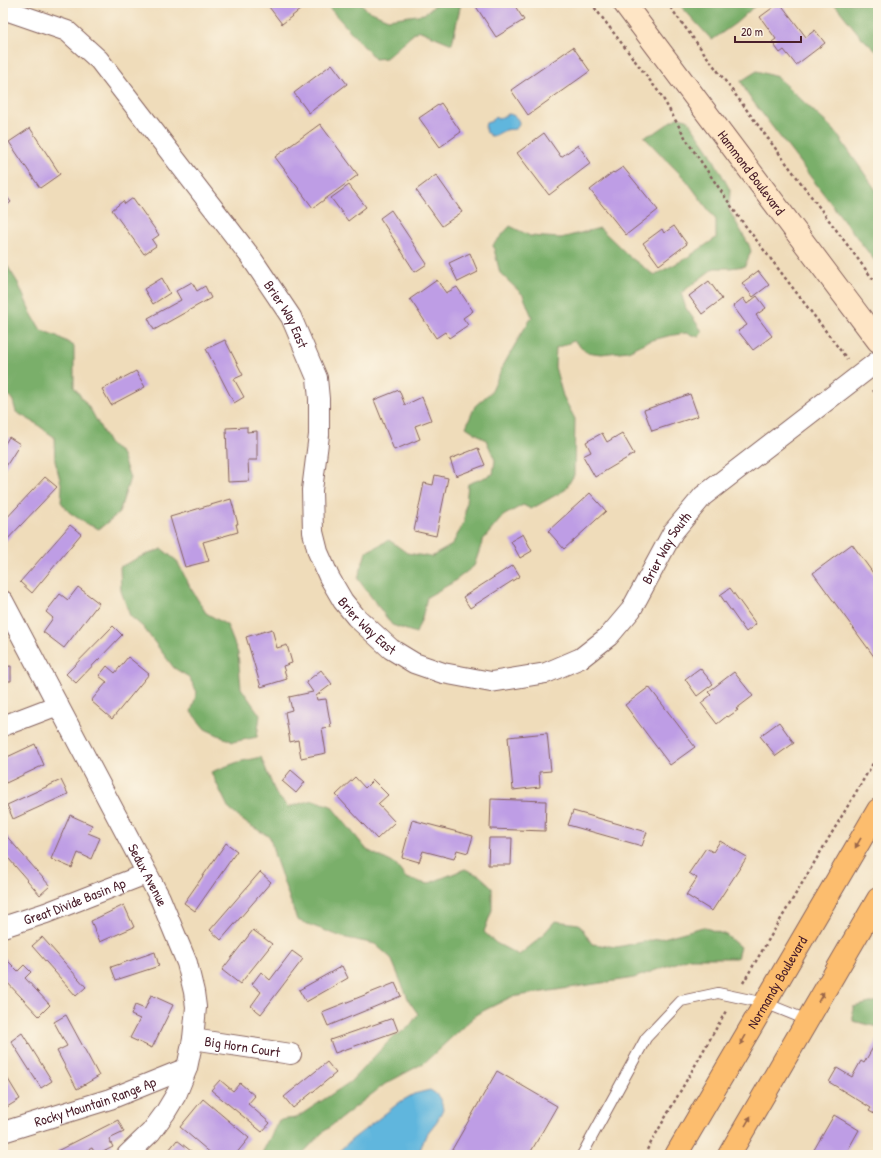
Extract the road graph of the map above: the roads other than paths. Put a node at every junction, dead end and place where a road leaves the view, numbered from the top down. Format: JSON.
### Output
{"nodes":[{"id":1,"x":624,"y":3,"type":"edge"},
{"id":2,"x":3,"y":9,"type":"edge"},
{"id":3,"x":878,"y":341,"type":"edge"},
{"id":4,"x":878,"y":361,"type":"edge"},
{"id":5,"x":3,"y":601,"type":"edge"},
{"id":6,"x":443,"y":673,"type":"joint"},
{"id":7,"x":58,"y":705,"type":"junction"},
{"id":8,"x":3,"y":726,"type":"edge"},
{"id":9,"x":878,"y":810,"type":"edge"},
{"id":10,"x":146,"y":874,"type":"junction"},
{"id":11,"x":878,"y":899,"type":"edge"},
{"id":12,"x":3,"y":927,"type":"edge"},
{"id":13,"x":765,"y":1003,"type":"junction"},
{"id":14,"x":807,"y":1020,"type":"junction"},
{"id":15,"x":193,"y":1038,"type":"junction"},
{"id":16,"x":291,"y":1054,"type":"dead end"},
{"id":17,"x":187,"y":1068,"type":"junction"},
{"id":18,"x":3,"y":1132,"type":"edge"},
{"id":19,"x":127,"y":1155,"type":"edge"},
{"id":20,"x":582,"y":1155,"type":"edge"},
{"id":21,"x":676,"y":1155,"type":"edge"},
{"id":22,"x":728,"y":1155,"type":"edge"}],
"edges":[{"from":1,"to":3,"type":"street","name":"Hammond Boulevard"},
{"from":2,"to":6,"type":"street","name":"Brier Way East"},
{"from":4,"to":6,"type":"street","name":"Brier Way South"},
{"from":5,"to":7,"type":"street","name":"Sedux Avenue"},
{"from":7,"to":8,"type":"street"},
{"from":7,"to":10,"type":"street","name":"Sedux Avenue"},
{"from":9,"to":13,"type":"main road","name":"Normandy Boulevard","one_way":true},
{"from":10,"to":12,"type":"street","name":"Great Divide Basin Ap"},
{"from":10,"to":15,"type":"street","name":"Sedux Avenue"},
{"from":14,"to":11,"type":"main road","one_way":true},
{"from":13,"to":14,"type":"lane"},
{"from":13,"to":20,"type":"lane"},
{"from":13,"to":21,"type":"main road","name":"Normandy Boulevard","one_way":true},
{"from":22,"to":14,"type":"main road","one_way":true},
{"from":15,"to":16,"type":"street","name":"Big Horn Court"},
{"from":15,"to":17,"type":"street","name":"Sedux Avenue"},
{"from":17,"to":18,"type":"street","name":"Rocky Mountain Range Ap"},
{"from":17,"to":19,"type":"street","name":"Sedux Avenue"}]}
